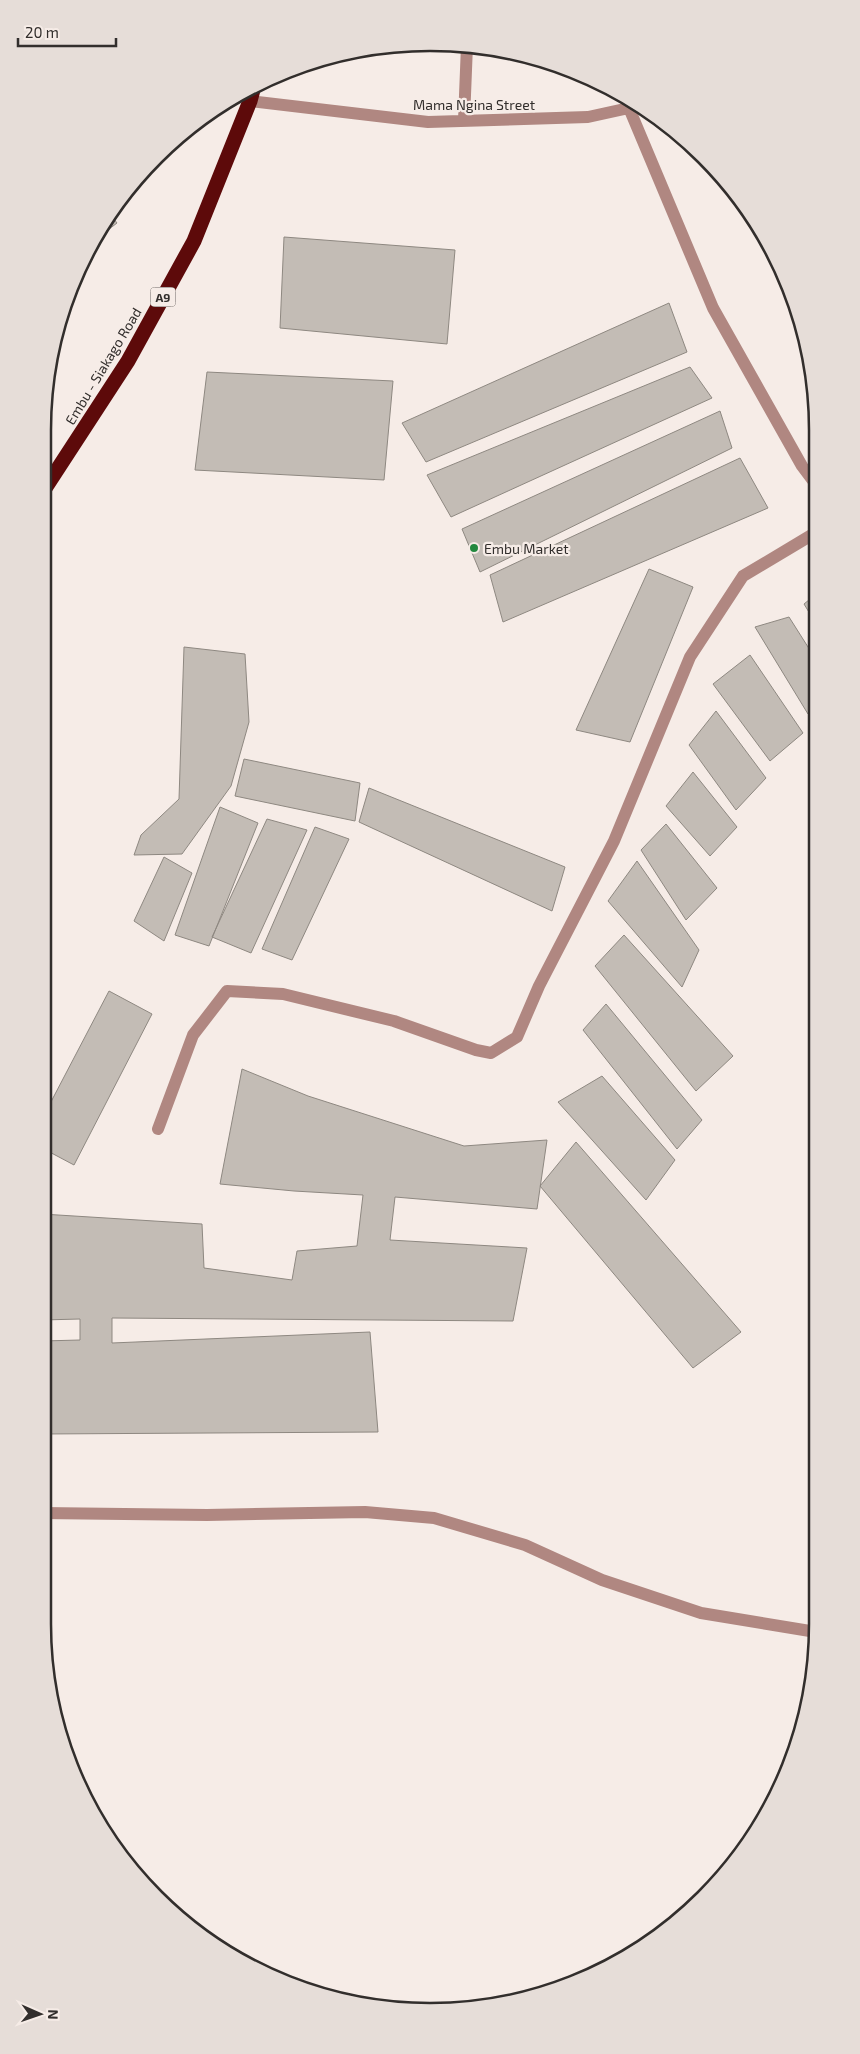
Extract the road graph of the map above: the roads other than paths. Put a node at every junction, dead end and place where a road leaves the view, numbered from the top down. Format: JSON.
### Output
{"nodes":[{"id":1,"x":467,"y":53,"type":"edge"},
{"id":2,"x":251,"y":96,"type":"edge"},
{"id":3,"x":250,"y":101,"type":"junction"},
{"id":4,"x":628,"y":107,"type":"edge"},
{"id":5,"x":635,"y":112,"type":"edge"},
{"id":6,"x":464,"y":120,"type":"junction"},
{"id":7,"x":809,"y":475,"type":"edge"},
{"id":8,"x":51,"y":479,"type":"edge"},
{"id":9,"x":809,"y":537,"type":"edge"},
{"id":10,"x":158,"y":1129,"type":"dead end"},
{"id":11,"x":51,"y":1513,"type":"edge"},
{"id":12,"x":809,"y":1631,"type":"edge"}],
"edges":[{"from":1,"to":6,"type":"street"},
{"from":2,"to":3,"type":"highway","name":"Embu - Siakago Road","number":"A9"},
{"from":3,"to":6,"type":"street","name":"Mama Ngina Street"},
{"from":3,"to":8,"type":"highway","name":"Embu - Siakago Road","number":"A9"},
{"from":4,"to":6,"type":"street","name":"Mama Ngina Street"},
{"from":5,"to":7,"type":"street"},
{"from":9,"to":10,"type":"street"},
{"from":11,"to":12,"type":"street"}]}
